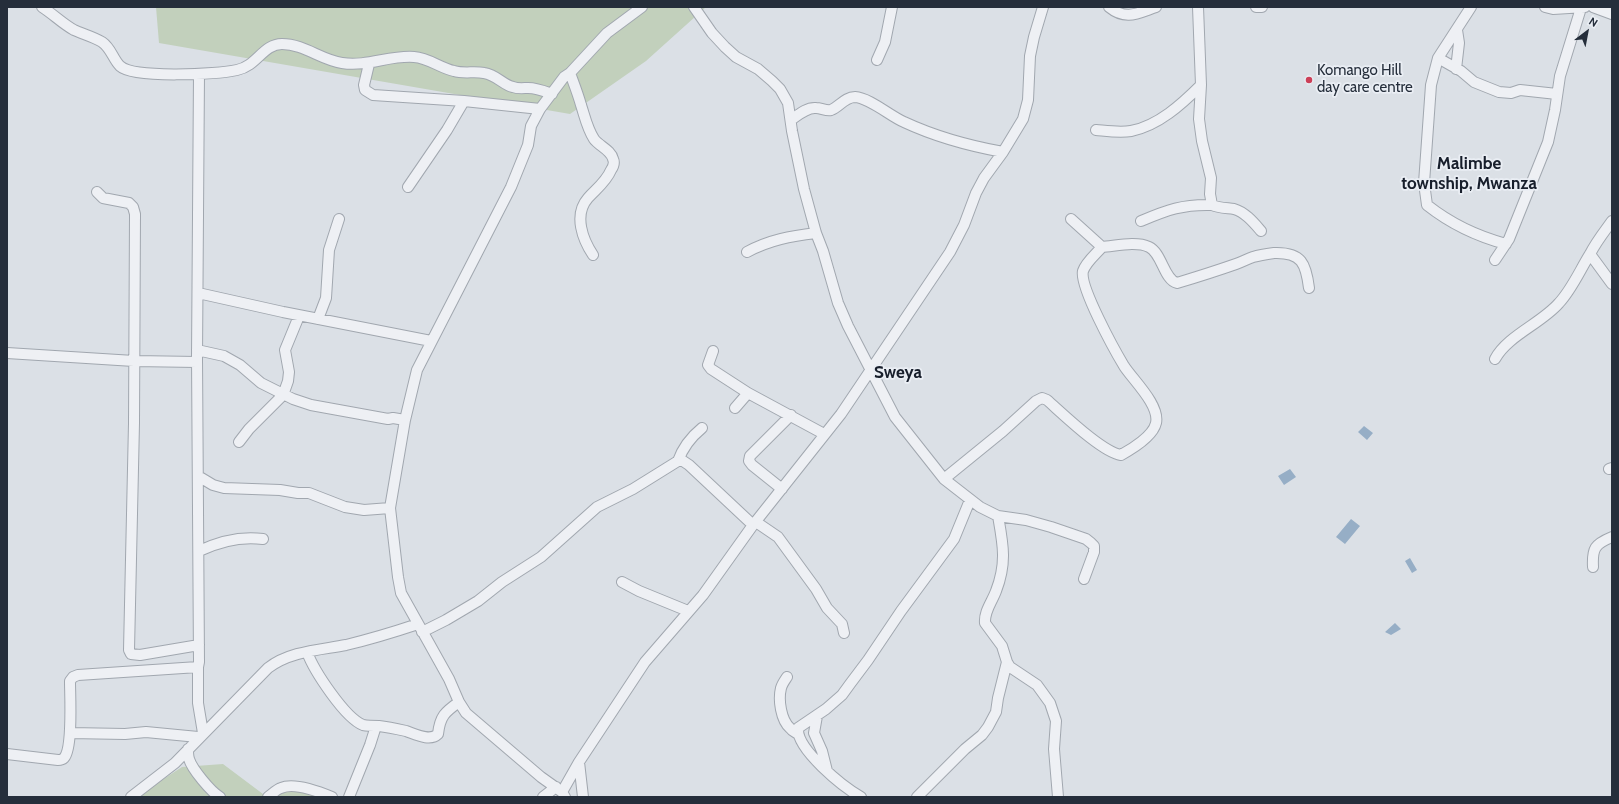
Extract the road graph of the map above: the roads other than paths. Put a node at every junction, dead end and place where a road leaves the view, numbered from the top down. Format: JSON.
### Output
{"nodes":[{"id":1,"x":42,"y":7,"type":"edge"},
{"id":2,"x":642,"y":7,"type":"edge"},
{"id":3,"x":694,"y":7,"type":"edge"},
{"id":4,"x":892,"y":7,"type":"edge"},
{"id":5,"x":1043,"y":7,"type":"edge"},
{"id":6,"x":1109,"y":7,"type":"edge"},
{"id":7,"x":1156,"y":7,"type":"edge"},
{"id":8,"x":1198,"y":7,"type":"edge"},
{"id":9,"x":1256,"y":7,"type":"edge"},
{"id":10,"x":1262,"y":7,"type":"edge"},
{"id":11,"x":1471,"y":7,"type":"edge"},
{"id":12,"x":1545,"y":7,"type":"edge"},
{"id":13,"x":1593,"y":7,"type":"edge"},
{"id":14,"x":1583,"y":8,"type":"edge"},
{"id":15,"x":1612,"y":14,"type":"edge"},
{"id":16,"x":1457,"y":30,"type":"junction"},
{"id":17,"x":1438,"y":58,"type":"junction"},
{"id":18,"x":877,"y":60,"type":"dead end"},
{"id":19,"x":369,"y":64,"type":"junction"},
{"id":20,"x":1456,"y":68,"type":"junction"},
{"id":21,"x":570,"y":73,"type":"junction"},
{"id":22,"x":199,"y":74,"type":"junction"},
{"id":23,"x":1201,"y":84,"type":"junction"},
{"id":24,"x":552,"y":94,"type":"junction"},
{"id":25,"x":1557,"y":94,"type":"junction"},
{"id":26,"x":464,"y":101,"type":"junction"},
{"id":27,"x":540,"y":109,"type":"junction"},
{"id":28,"x":792,"y":120,"type":"junction"},
{"id":29,"x":1096,"y":130,"type":"dead end"},
{"id":30,"x":1003,"y":152,"type":"junction"},
{"id":31,"x":408,"y":187,"type":"dead end"},
{"id":32,"x":97,"y":192,"type":"dead end"},
{"id":33,"x":1212,"y":205,"type":"junction"},
{"id":34,"x":339,"y":219,"type":"dead end"},
{"id":35,"x":1071,"y":219,"type":"dead end"},
{"id":36,"x":1141,"y":221,"type":"dead end"},
{"id":37,"x":1612,"y":221,"type":"edge"},
{"id":38,"x":1261,"y":231,"type":"dead end"},
{"id":39,"x":816,"y":233,"type":"junction"},
{"id":40,"x":1506,"y":244,"type":"junction"},
{"id":41,"x":1102,"y":248,"type":"junction"},
{"id":42,"x":747,"y":252,"type":"dead end"},
{"id":43,"x":1590,"y":254,"type":"junction"},
{"id":44,"x":593,"y":256,"type":"dead end"},
{"id":45,"x":1495,"y":260,"type":"dead end"},
{"id":46,"x":1612,"y":284,"type":"edge"},
{"id":47,"x":1309,"y":288,"type":"dead end"},
{"id":48,"x":198,"y":293,"type":"junction"},
{"id":49,"x":299,"y":316,"type":"junction"},
{"id":50,"x":318,"y":319,"type":"junction"},
{"id":51,"x":431,"y":341,"type":"junction"},
{"id":52,"x":197,"y":350,"type":"junction"},
{"id":53,"x":713,"y":351,"type":"dead end"},
{"id":54,"x":7,"y":354,"type":"edge"},
{"id":55,"x":1495,"y":359,"type":"dead end"},
{"id":56,"x":134,"y":361,"type":"junction"},
{"id":57,"x":197,"y":362,"type":"junction"},
{"id":58,"x":870,"y":370,"type":"junction"},
{"id":59,"x":748,"y":393,"type":"junction"},
{"id":60,"x":283,"y":395,"type":"junction"},
{"id":61,"x":735,"y":408,"type":"dead end"},
{"id":62,"x":791,"y":415,"type":"junction"},
{"id":63,"x":405,"y":420,"type":"junction"},
{"id":64,"x":702,"y":428,"type":"dead end"},
{"id":65,"x":824,"y":434,"type":"junction"},
{"id":66,"x":239,"y":442,"type":"dead end"},
{"id":67,"x":678,"y":461,"type":"junction"},
{"id":68,"x":198,"y":476,"type":"junction"},
{"id":69,"x":944,"y":479,"type":"junction"},
{"id":70,"x":782,"y":489,"type":"junction"},
{"id":71,"x":970,"y":500,"type":"junction"},
{"id":72,"x":390,"y":508,"type":"junction"},
{"id":73,"x":998,"y":516,"type":"junction"},
{"id":74,"x":754,"y":523,"type":"junction"},
{"id":75,"x":1612,"y":537,"type":"edge"},
{"id":76,"x":263,"y":539,"type":"dead end"},
{"id":77,"x":198,"y":551,"type":"junction"},
{"id":78,"x":1593,"y":567,"type":"dead end"},
{"id":79,"x":1084,"y":579,"type":"dead end"},
{"id":80,"x":622,"y":582,"type":"dead end"},
{"id":81,"x":688,"y":611,"type":"junction"},
{"id":82,"x":420,"y":628,"type":"junction"},
{"id":83,"x":844,"y":633,"type":"dead end"},
{"id":84,"x":199,"y":645,"type":"junction"},
{"id":85,"x":307,"y":652,"type":"junction"},
{"id":86,"x":1007,"y":662,"type":"junction"},
{"id":87,"x":198,"y":667,"type":"junction"},
{"id":88,"x":788,"y":677,"type":"dead end"},
{"id":89,"x":459,"y":702,"type":"junction"},
{"id":90,"x":817,"y":716,"type":"junction"},
{"id":91,"x":376,"y":726,"type":"junction"},
{"id":92,"x":70,"y":734,"type":"junction"},
{"id":93,"x":798,"y":734,"type":"junction"},
{"id":94,"x":201,"y":735,"type":"junction"},
{"id":95,"x":188,"y":749,"type":"junction"},
{"id":96,"x":7,"y":754,"type":"edge"},
{"id":97,"x":579,"y":762,"type":"junction"},
{"id":98,"x":828,"y":773,"type":"junction"},
{"id":99,"x":561,"y":792,"type":"edge"},
{"id":100,"x":131,"y":797,"type":"edge"},
{"id":101,"x":220,"y":797,"type":"edge"},
{"id":102,"x":268,"y":797,"type":"edge"},
{"id":103,"x":332,"y":797,"type":"edge"},
{"id":104,"x":349,"y":797,"type":"edge"},
{"id":105,"x":543,"y":797,"type":"edge"},
{"id":106,"x":583,"y":797,"type":"edge"},
{"id":107,"x":861,"y":797,"type":"edge"},
{"id":108,"x":917,"y":797,"type":"edge"},
{"id":109,"x":1058,"y":797,"type":"edge"}],
"edges":[{"from":1,"to":22,"type":"street"},
{"from":2,"to":21,"type":"street"},
{"from":3,"to":28,"type":"street"},
{"from":4,"to":18,"type":"street"},
{"from":5,"to":30,"type":"street"},
{"from":6,"to":7,"type":"street"},
{"from":8,"to":23,"type":"street"},
{"from":9,"to":10,"type":"street"},
{"from":11,"to":16,"type":"street"},
{"from":12,"to":14,"type":"street"},
{"from":13,"to":15,"type":"street"},
{"from":14,"to":25,"type":"street"},
{"from":16,"to":17,"type":"street"},
{"from":16,"to":20,"type":"street"},
{"from":17,"to":20,"type":"street"},
{"from":17,"to":40,"type":"street"},
{"from":19,"to":22,"type":"street"},
{"from":19,"to":24,"type":"street"},
{"from":19,"to":26,"type":"street"},
{"from":20,"to":25,"type":"street"},
{"from":21,"to":24,"type":"street"},
{"from":21,"to":44,"type":"street"},
{"from":22,"to":48,"type":"street"},
{"from":23,"to":29,"type":"street"},
{"from":23,"to":33,"type":"street"},
{"from":24,"to":27,"type":"street"},
{"from":25,"to":40,"type":"street"},
{"from":26,"to":27,"type":"street"},
{"from":26,"to":31,"type":"street"},
{"from":27,"to":51,"type":"street"},
{"from":28,"to":30,"type":"street"},
{"from":28,"to":39,"type":"street"},
{"from":30,"to":58,"type":"street"},
{"from":32,"to":56,"type":"street"},
{"from":33,"to":36,"type":"street"},
{"from":33,"to":38,"type":"street"},
{"from":34,"to":50,"type":"street"},
{"from":35,"to":41,"type":"street"},
{"from":37,"to":43,"type":"street"},
{"from":39,"to":42,"type":"street"},
{"from":39,"to":58,"type":"street"},
{"from":40,"to":45,"type":"street"},
{"from":41,"to":47,"type":"street"},
{"from":41,"to":69,"type":"street"},
{"from":43,"to":46,"type":"street"},
{"from":43,"to":55,"type":"street"},
{"from":48,"to":49,"type":"street"},
{"from":48,"to":52,"type":"street"},
{"from":49,"to":50,"type":"street"},
{"from":49,"to":60,"type":"street"},
{"from":50,"to":51,"type":"street"},
{"from":51,"to":63,"type":"street"},
{"from":52,"to":57,"type":"street"},
{"from":52,"to":60,"type":"street"},
{"from":53,"to":59,"type":"street"},
{"from":54,"to":56,"type":"street"},
{"from":56,"to":57,"type":"street"},
{"from":56,"to":84,"type":"street"},
{"from":57,"to":68,"type":"street"},
{"from":58,"to":65,"type":"street"},
{"from":58,"to":69,"type":"street"},
{"from":59,"to":61,"type":"street"},
{"from":59,"to":62,"type":"street"},
{"from":60,"to":63,"type":"street"},
{"from":60,"to":66,"type":"street"},
{"from":62,"to":65,"type":"street"},
{"from":62,"to":70,"type":"street"},
{"from":63,"to":72,"type":"street"},
{"from":64,"to":67,"type":"street"},
{"from":65,"to":70,"type":"street"},
{"from":67,"to":74,"type":"street"},
{"from":67,"to":82,"type":"street"},
{"from":68,"to":72,"type":"street"},
{"from":68,"to":77,"type":"street"},
{"from":69,"to":71,"type":"street"},
{"from":70,"to":74,"type":"street"},
{"from":71,"to":73,"type":"street"},
{"from":71,"to":90,"type":"street"},
{"from":72,"to":82,"type":"street"},
{"from":73,"to":79,"type":"street"},
{"from":73,"to":86,"type":"street"},
{"from":74,"to":81,"type":"street"},
{"from":74,"to":83,"type":"street"},
{"from":75,"to":78,"type":"street"},
{"from":76,"to":77,"type":"street"},
{"from":77,"to":84,"type":"street"},
{"from":80,"to":81,"type":"street"},
{"from":81,"to":97,"type":"street"},
{"from":82,"to":85,"type":"street"},
{"from":82,"to":89,"type":"street"},
{"from":84,"to":87,"type":"street"},
{"from":85,"to":91,"type":"street"},
{"from":85,"to":94,"type":"street"},
{"from":86,"to":108,"type":"street"},
{"from":86,"to":109,"type":"street"},
{"from":87,"to":92,"type":"street"},
{"from":87,"to":94,"type":"street"},
{"from":88,"to":93,"type":"street"},
{"from":89,"to":91,"type":"street"},
{"from":89,"to":99,"type":"street"},
{"from":90,"to":93,"type":"street"},
{"from":90,"to":98,"type":"street"},
{"from":91,"to":104,"type":"street"},
{"from":92,"to":94,"type":"street"},
{"from":92,"to":96,"type":"street"},
{"from":93,"to":98,"type":"street"},
{"from":94,"to":95,"type":"street"},
{"from":95,"to":100,"type":"street"},
{"from":95,"to":101,"type":"street"},
{"from":97,"to":99,"type":"street"},
{"from":97,"to":106,"type":"street"},
{"from":98,"to":107,"type":"street"},
{"from":99,"to":105,"type":"street"},
{"from":102,"to":103,"type":"street"}]}
